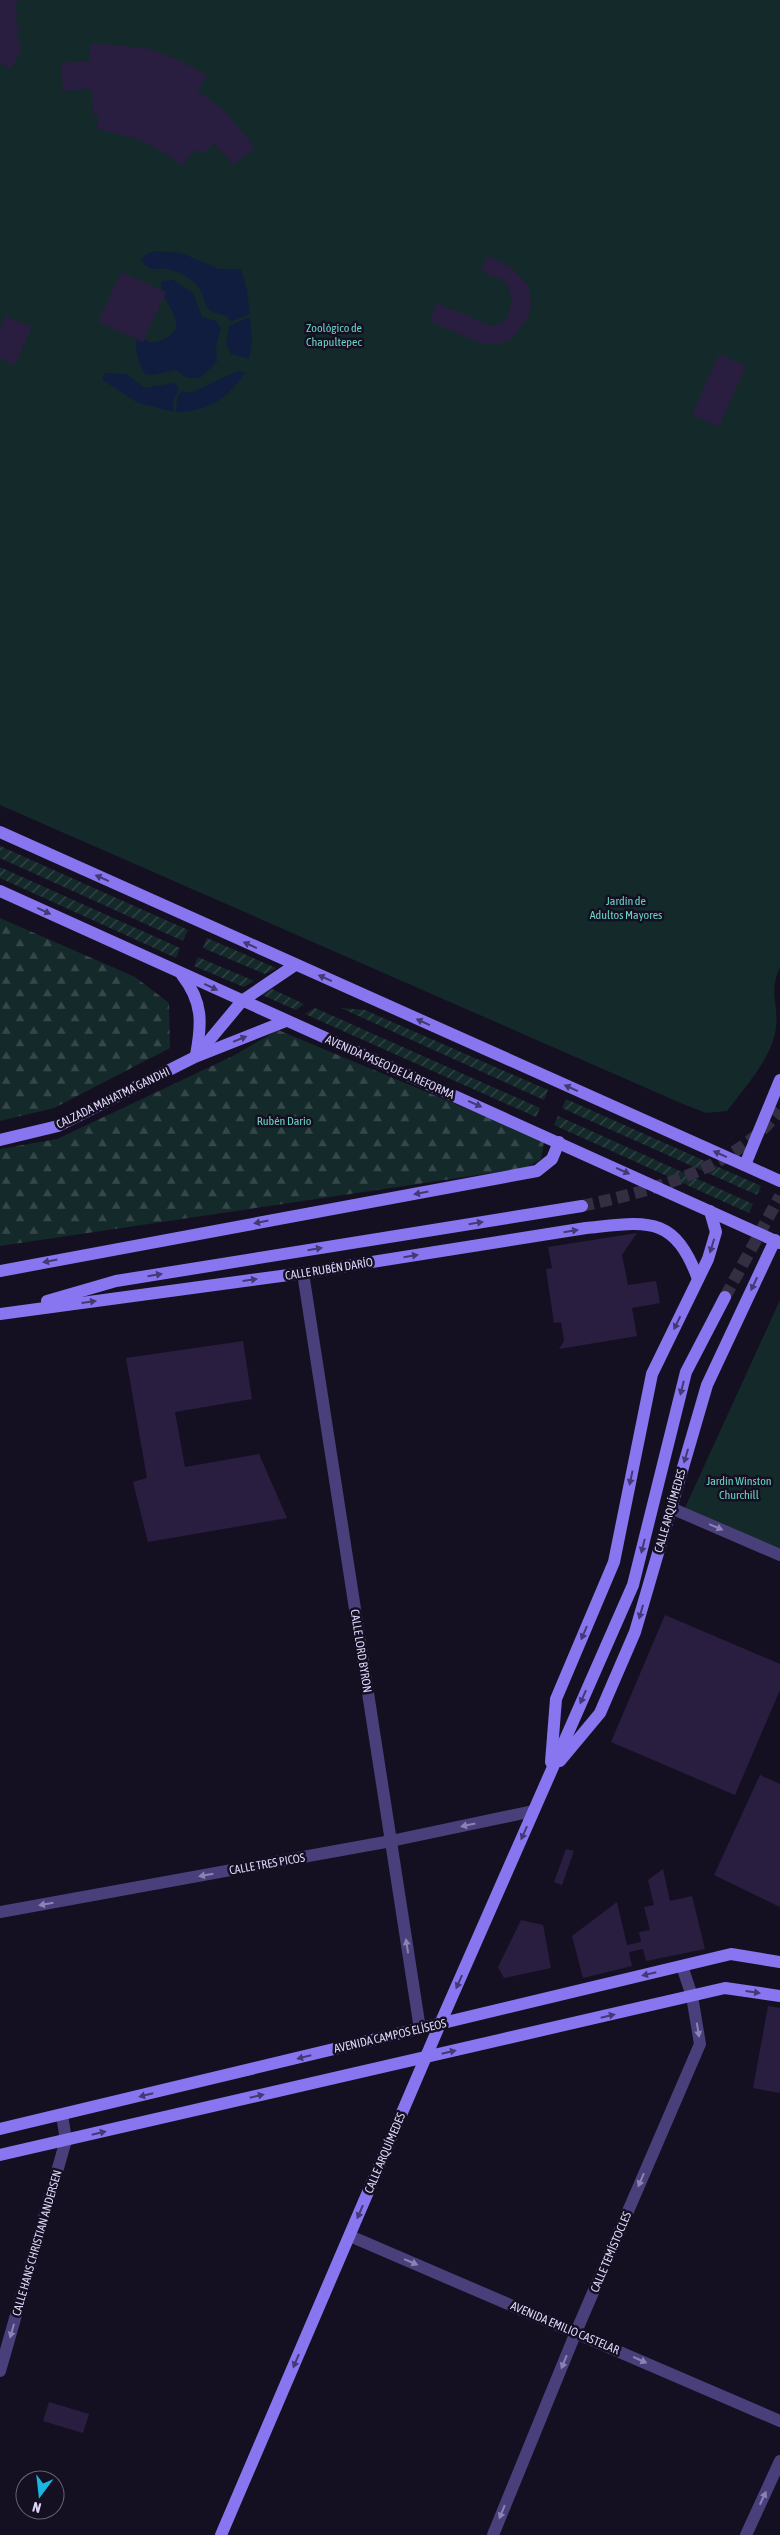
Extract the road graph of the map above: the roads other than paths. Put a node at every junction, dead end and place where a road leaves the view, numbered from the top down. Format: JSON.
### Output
{"nodes":[{"id":1,"x":0,"y":832,"type":"edge"},
{"id":2,"x":0,"y":891,"type":"edge"},
{"id":3,"x":295,"y":965,"type":"junction"},
{"id":4,"x":180,"y":973,"type":"junction"},
{"id":5,"x":242,"y":1001,"type":"junction"},
{"id":6,"x":286,"y":1021,"type":"junction"},
{"id":7,"x":195,"y":1057,"type":"junction"},
{"id":8,"x":780,"y":1080,"type":"edge"},
{"id":9,"x":0,"y":1140,"type":"edge"},
{"id":10,"x":559,"y":1142,"type":"junction"},
{"id":11,"x":745,"y":1165,"type":"junction"},
{"id":12,"x":780,"y":1181,"type":"edge"},
{"id":13,"x":582,"y":1206,"type":"tunnel mouth"},
{"id":14,"x":710,"y":1211,"type":"junction"},
{"id":15,"x":777,"y":1241,"type":"edge"},
{"id":16,"x":0,"y":1271,"type":"edge"},
{"id":17,"x":303,"y":1273,"type":"junction"},
{"id":18,"x":698,"y":1279,"type":"junction"},
{"id":19,"x":725,"y":1297,"type":"tunnel mouth"},
{"id":20,"x":3,"y":1313,"type":"edge"},
{"id":21,"x":671,"y":1508,"type":"junction"},
{"id":22,"x":780,"y":1555,"type":"edge"},
{"id":23,"x":550,"y":1772,"type":"junction"},
{"id":24,"x":533,"y":1811,"type":"junction"},
{"id":25,"x":391,"y":1841,"type":"junction"},
{"id":26,"x":0,"y":1912,"type":"edge"},
{"id":27,"x":780,"y":1962,"type":"edge"},
{"id":28,"x":682,"y":1966,"type":"junction"},
{"id":29,"x":692,"y":1996,"type":"junction"},
{"id":30,"x":780,"y":1996,"type":"edge"},
{"id":31,"x":440,"y":2024,"type":"junction"},
{"id":32,"x":420,"y":2029,"type":"junction"},
{"id":33,"x":426,"y":2057,"type":"junction"},
{"id":34,"x":62,"y":2115,"type":"junction"},
{"id":35,"x":0,"y":2129,"type":"edge"},
{"id":36,"x":66,"y":2140,"type":"junction"},
{"id":37,"x":0,"y":2155,"type":"edge"},
{"id":38,"x":350,"y":2236,"type":"junction"},
{"id":39,"x":576,"y":2332,"type":"junction"},
{"id":40,"x":0,"y":2371,"type":"edge"},
{"id":41,"x":780,"y":2421,"type":"edge"},
{"id":42,"x":780,"y":2461,"type":"edge"},
{"id":43,"x":221,"y":2535,"type":"edge"},
{"id":44,"x":493,"y":2535,"type":"edge"},
{"id":45,"x":746,"y":2535,"type":"edge"}],
"edges":[{"from":3,"to":1,"type":"street","one_way":true},
{"from":2,"to":4,"type":"street","name":"AVENIDA PASEO DE LA REFORMA","one_way":true},
{"from":3,"to":5,"type":"street","name":"CALZADA MAHATMA GANDHI"},
{"from":11,"to":3,"type":"street","one_way":true},
{"from":4,"to":5,"type":"street","name":"AVENIDA PASEO DE LA REFORMA","one_way":true},
{"from":4,"to":7,"type":"street"},
{"from":5,"to":6,"type":"street","name":"AVENIDA PASEO DE LA REFORMA"},
{"from":5,"to":7,"type":"street","name":"CALZADA MAHATMA GANDHI"},
{"from":7,"to":6,"type":"street","name":"CALZADA MAHATMA GANDHI","one_way":true},
{"from":6,"to":10,"type":"street","name":"AVENIDA PASEO DE LA REFORMA","one_way":true},
{"from":7,"to":9,"type":"street","name":"CALZADA MAHATMA GANDHI"},
{"from":8,"to":11,"type":"street"},
{"from":10,"to":14,"type":"street","name":"AVENIDA PASEO DE LA REFORMA","one_way":true},
{"from":10,"to":16,"type":"street","one_way":true},
{"from":11,"to":12,"type":"street"},
{"from":20,"to":13,"type":"street","one_way":true},
{"from":14,"to":15,"type":"street","name":"AVENIDA PASEO DE LA REFORMA"},
{"from":14,"to":18,"type":"street","name":"CALLE ARQUÍMEDES","one_way":true},
{"from":15,"to":21,"type":"street","name":"CALLE ARQUÍMEDES","one_way":true},
{"from":17,"to":18,"type":"street","name":"CALLE RUBÉN DARÍO","one_way":true},
{"from":20,"to":17,"type":"street","name":"CALLE RUBÉN DARÍO","one_way":true},
{"from":17,"to":25,"type":"street","name":"CALLE LORD BYRON"},
{"from":18,"to":23,"type":"street","name":"CALLE ARQUÍMEDES","one_way":true},
{"from":19,"to":23,"type":"street","name":"CALLE ARQUÍMEDES","one_way":true},
{"from":21,"to":22,"type":"street","one_way":true},
{"from":21,"to":23,"type":"street","name":"CALLE ARQUÍMEDES","one_way":true},
{"from":23,"to":24,"type":"street","name":"CALLE ARQUÍMEDES"},
{"from":24,"to":25,"type":"street","name":"CALLE TRES PICOS","one_way":true},
{"from":24,"to":31,"type":"street","name":"CALLE ARQUÍMEDES","one_way":true},
{"from":25,"to":26,"type":"street","name":"CALLE TRES PICOS","one_way":true},
{"from":32,"to":25,"type":"street","name":"CALLE LORD BYRON","one_way":true},
{"from":27,"to":28,"type":"street","name":"AVENIDA CAMPOS ELÍSEOS"},
{"from":28,"to":29,"type":"street","name":"CALLE TEMÍSTOCLES"},
{"from":28,"to":31,"type":"street","name":"AVENIDA CAMPOS ELÍSEOS","one_way":true},
{"from":29,"to":30,"type":"street","one_way":true},
{"from":33,"to":29,"type":"street","one_way":true},
{"from":29,"to":39,"type":"street","name":"CALLE TEMÍSTOCLES","one_way":true},
{"from":31,"to":32,"type":"street","name":"AVENIDA CAMPOS ELÍSEOS"},
{"from":31,"to":33,"type":"street","name":"CALLE ARQUÍMEDES"},
{"from":32,"to":34,"type":"street","name":"AVENIDA CAMPOS ELÍSEOS","one_way":true},
{"from":36,"to":33,"type":"street","one_way":true},
{"from":33,"to":38,"type":"street","name":"CALLE ARQUÍMEDES","one_way":true},
{"from":34,"to":35,"type":"street","name":"AVENIDA CAMPOS ELÍSEOS"},
{"from":34,"to":36,"type":"street","name":"CALLE HANS CHRISTIAN ANDERSEN"},
{"from":36,"to":37,"type":"street"},
{"from":36,"to":40,"type":"street","name":"CALLE HANS CHRISTIAN ANDERSEN","one_way":true},
{"from":38,"to":39,"type":"street","name":"AVENIDA EMILIO CASTELAR","one_way":true},
{"from":38,"to":43,"type":"street","name":"CALLE ARQUÍMEDES","one_way":true},
{"from":39,"to":41,"type":"street","name":"AVENIDA EMILIO CASTELAR","one_way":true},
{"from":39,"to":44,"type":"street","name":"CALLE TEMÍSTOCLES","one_way":true},
{"from":45,"to":42,"type":"street","one_way":true}]}
